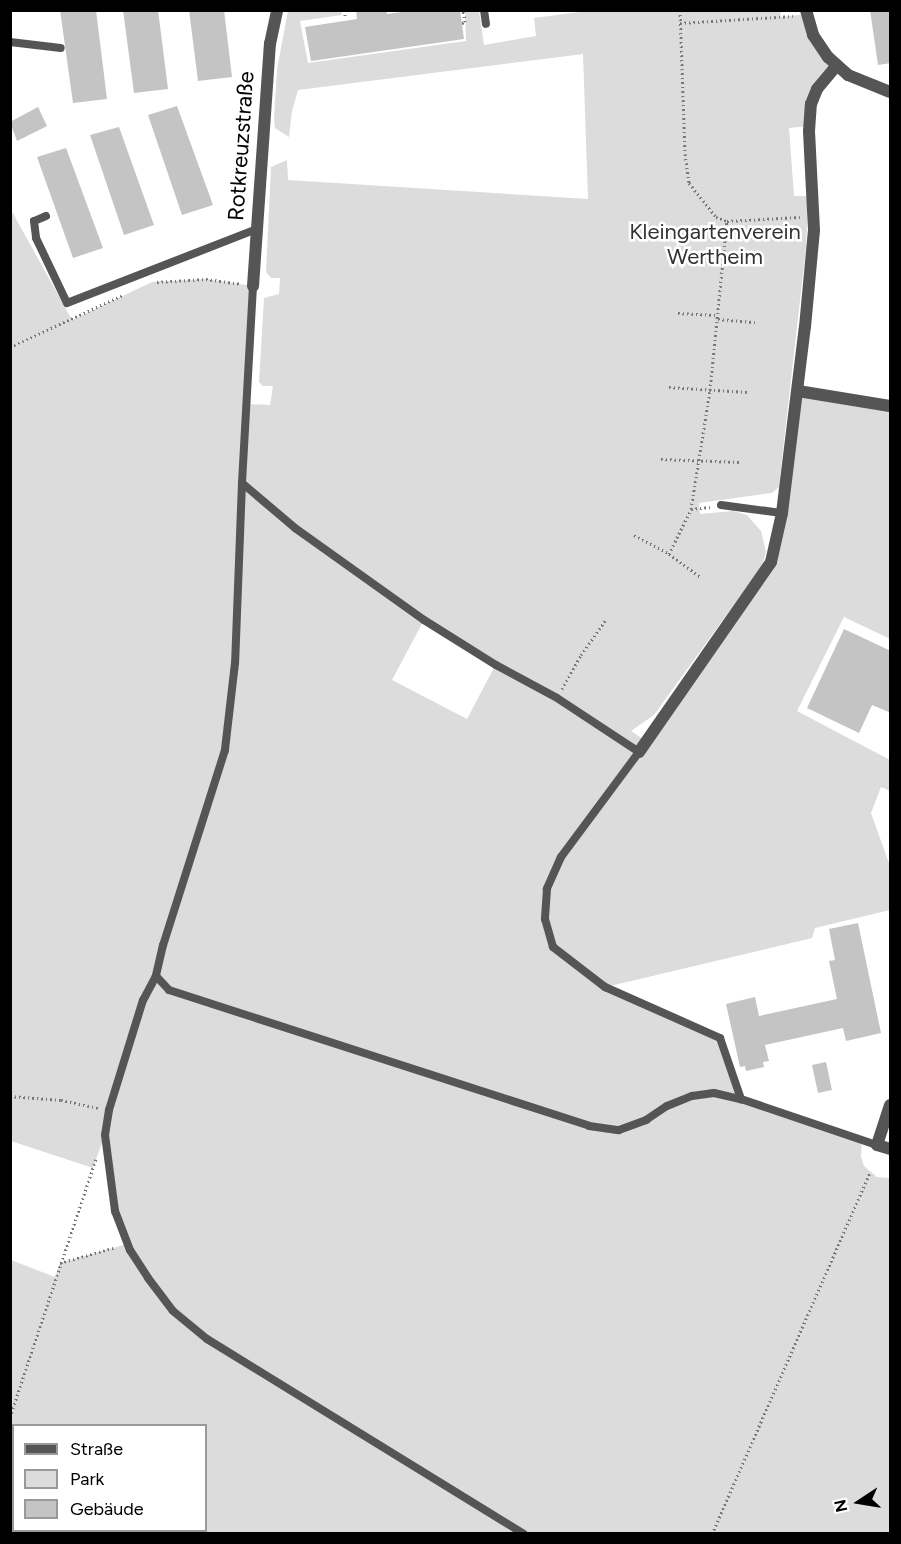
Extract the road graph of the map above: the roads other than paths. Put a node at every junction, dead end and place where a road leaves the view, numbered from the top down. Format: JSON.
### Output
{"nodes":[{"id":1,"x":277,"y":10,"type":"edge"},
{"id":2,"x":484,"y":10,"type":"edge"},
{"id":3,"x":807,"y":12,"type":"edge"},
{"id":4,"x":486,"y":24,"type":"dead end"},
{"id":5,"x":10,"y":42,"type":"edge"},
{"id":6,"x":61,"y":48,"type":"dead end"},
{"id":7,"x":837,"y":65,"type":"junction"},
{"id":8,"x":891,"y":92,"type":"edge"},
{"id":9,"x":46,"y":216,"type":"dead end"},
{"id":10,"x":257,"y":229,"type":"junction"},
{"id":11,"x":254,"y":286,"type":"joint"},
{"id":12,"x":798,"y":391,"type":"junction"},
{"id":13,"x":891,"y":406,"type":"edge"},
{"id":14,"x":242,"y":483,"type":"junction"},
{"id":15,"x":721,"y":505,"type":"road end"},
{"id":16,"x":782,"y":513,"type":"junction"},
{"id":17,"x":639,"y":752,"type":"junction"},
{"id":18,"x":156,"y":976,"type":"junction"},
{"id":19,"x":741,"y":1099,"type":"junction"},
{"id":20,"x":891,"y":1105,"type":"edge"},
{"id":21,"x":878,"y":1145,"type":"junction"},
{"id":22,"x":891,"y":1149,"type":"edge"},
{"id":23,"x":524,"y":1533,"type":"edge"}],
"edges":[{"from":1,"to":10,"type":"street","name":"Rotkreuzstraße"},
{"from":2,"to":4,"type":"lane"},
{"from":3,"to":7,"type":"street"},
{"from":5,"to":6,"type":"lane"},
{"from":7,"to":8,"type":"street"},
{"from":7,"to":12,"type":"street"},
{"from":9,"to":10,"type":"lane"},
{"from":10,"to":11,"type":"street","name":"Rotkreuzstraße"},
{"from":11,"to":14,"type":"lane"},
{"from":12,"to":13,"type":"street"},
{"from":12,"to":16,"type":"street"},
{"from":14,"to":17,"type":"lane"},
{"from":14,"to":18,"type":"lane"},
{"from":15,"to":16,"type":"lane"},
{"from":16,"to":17,"type":"street"},
{"from":17,"to":19,"type":"lane"},
{"from":18,"to":19,"type":"lane"},
{"from":18,"to":23,"type":"lane"},
{"from":19,"to":21,"type":"lane"},
{"from":20,"to":21,"type":"street"},
{"from":21,"to":22,"type":"street"}]}
